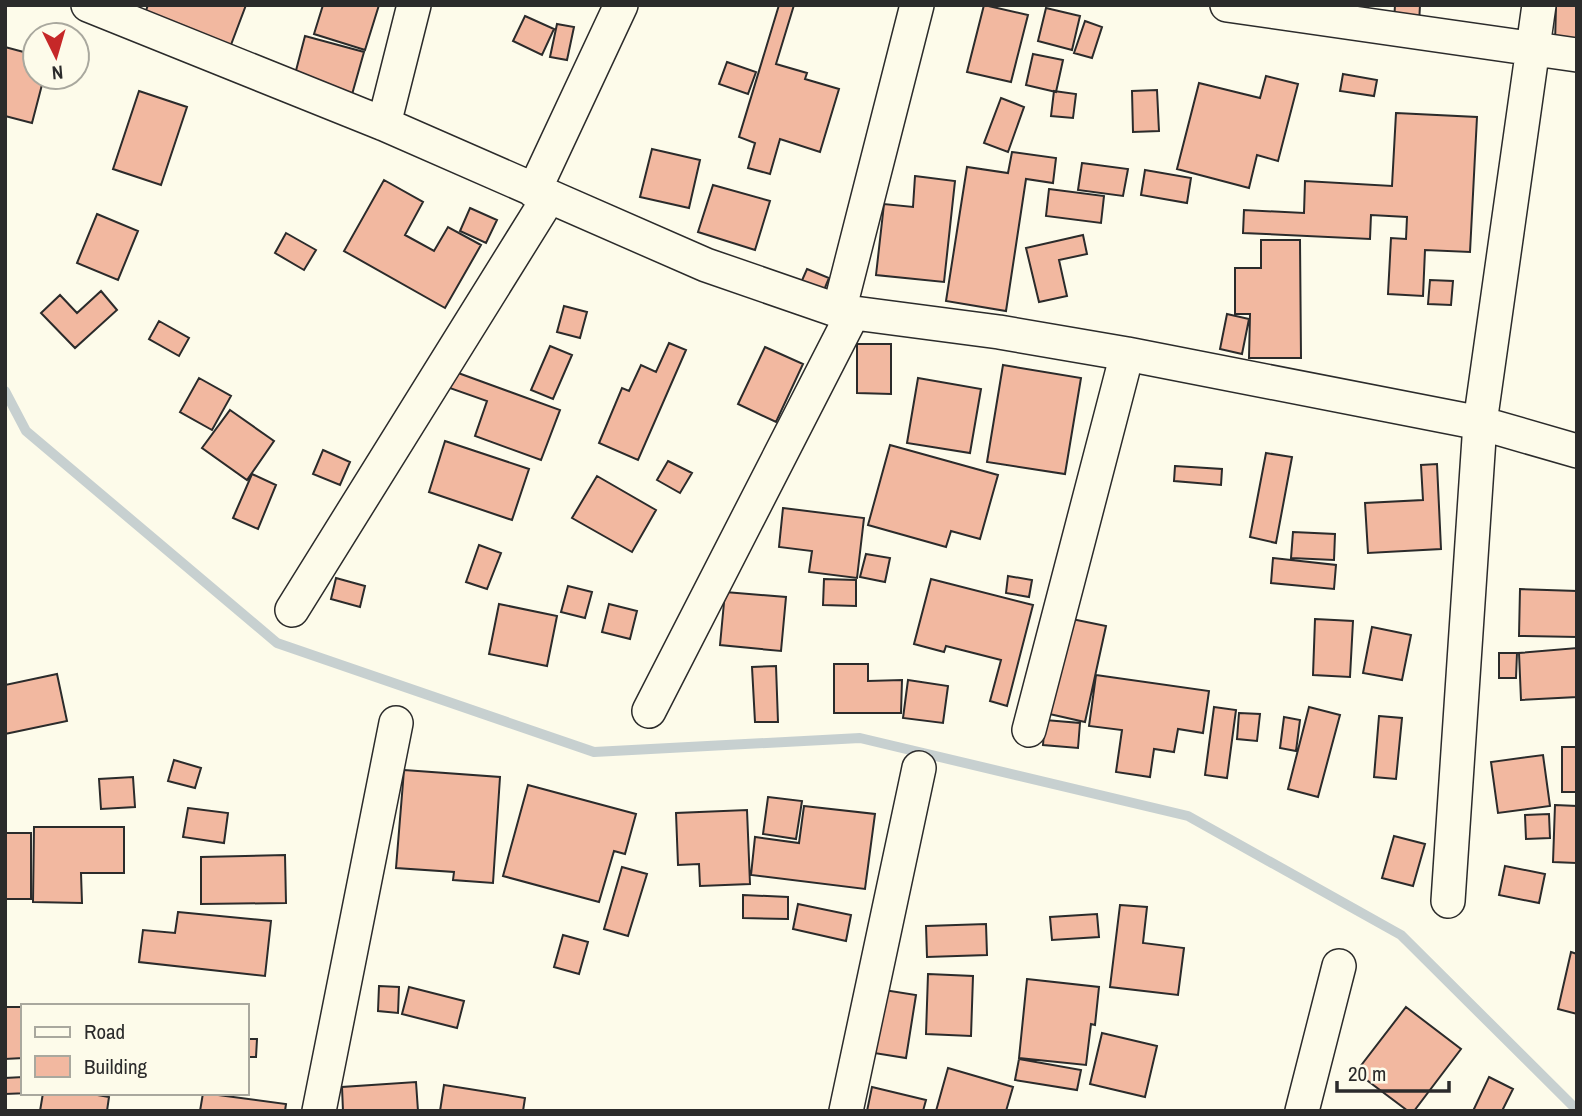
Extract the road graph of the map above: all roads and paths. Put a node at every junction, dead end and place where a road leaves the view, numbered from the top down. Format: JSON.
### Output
{"nodes":[{"id":1,"x":414,"y":5,"type":"edge"},
{"id":2,"x":621,"y":5,"type":"edge"},
{"id":3,"x":917,"y":5,"type":"edge"},
{"id":4,"x":1227,"y":5,"type":"edge"},
{"id":5,"x":1539,"y":5,"type":"edge"},
{"id":6,"x":91,"y":6,"type":"edge"},
{"id":7,"x":1534,"y":48,"type":"junction"},
{"id":8,"x":1577,"y":55,"type":"edge"},
{"id":9,"x":384,"y":124,"type":"junction"},
{"id":10,"x":542,"y":194,"type":"junction"},
{"id":11,"x":846,"y":312,"type":"junction"},
{"id":12,"x":1127,"y":354,"type":"junction"},
{"id":13,"x":1480,"y":423,"type":"junction"},
{"id":14,"x":1577,"y":451,"type":"edge"},
{"id":15,"x":292,"y":610,"type":"dead end"},
{"id":16,"x":649,"y":711,"type":"dead end"},
{"id":17,"x":396,"y":723,"type":"dead end"},
{"id":18,"x":1029,"y":730,"type":"dead end"},
{"id":19,"x":919,"y":768,"type":"dead end"},
{"id":20,"x":1448,"y":901,"type":"dead end"},
{"id":21,"x":1339,"y":966,"type":"dead end"},
{"id":22,"x":319,"y":1111,"type":"edge"},
{"id":23,"x":846,"y":1111,"type":"edge"},
{"id":24,"x":1302,"y":1111,"type":"edge"}],
"edges":[{"from":1,"to":9,"type":"street"},
{"from":2,"to":10,"type":"street"},
{"from":3,"to":11,"type":"street"},
{"from":4,"to":7,"type":"street"},
{"from":5,"to":7,"type":"street"},
{"from":6,"to":9,"type":"street"},
{"from":7,"to":8,"type":"street"},
{"from":7,"to":13,"type":"street"},
{"from":9,"to":10,"type":"street"},
{"from":10,"to":11,"type":"street"},
{"from":10,"to":15,"type":"street"},
{"from":11,"to":12,"type":"street"},
{"from":11,"to":16,"type":"street"},
{"from":12,"to":13,"type":"street"},
{"from":12,"to":18,"type":"street"},
{"from":13,"to":14,"type":"street"},
{"from":13,"to":20,"type":"street"},
{"from":17,"to":22,"type":"street"},
{"from":19,"to":23,"type":"street"},
{"from":21,"to":24,"type":"street"}]}
